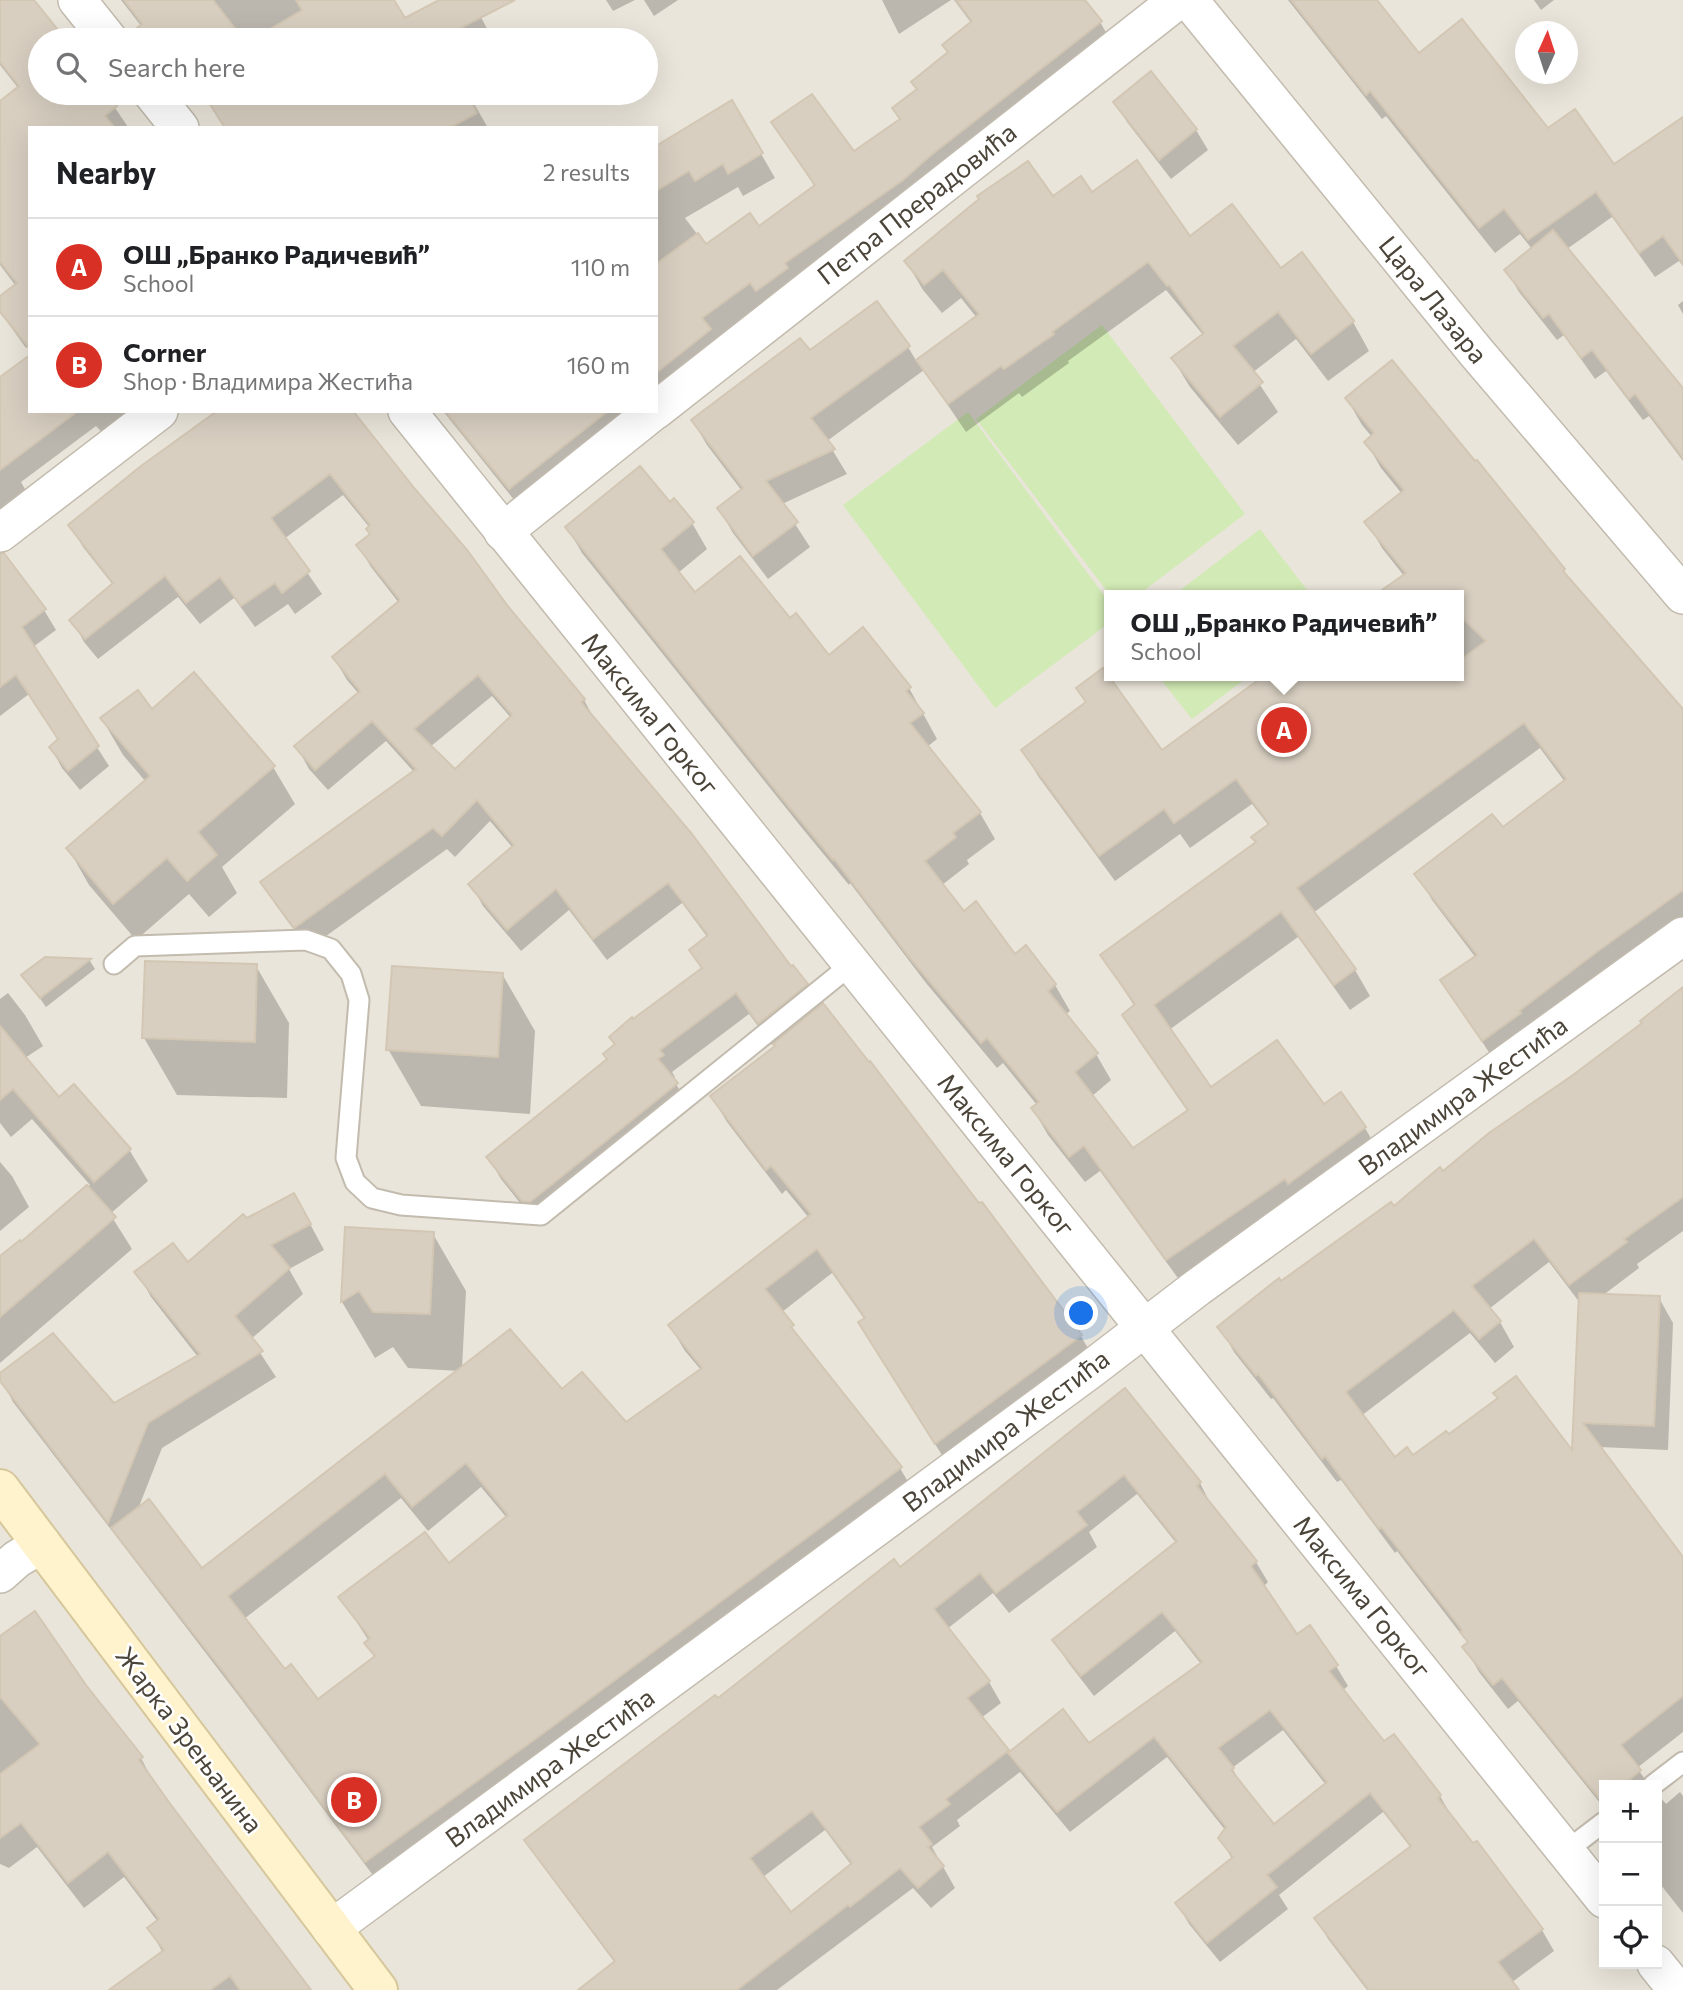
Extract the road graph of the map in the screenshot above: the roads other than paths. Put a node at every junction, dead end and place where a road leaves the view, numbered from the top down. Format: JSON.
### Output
{"nodes":[{"id":1,"x":77,"y":0,"type":"edge"},
{"id":2,"x":1178,"y":0,"type":"edge"},
{"id":3,"x":1189,"y":0,"type":"edge"},
{"id":4,"x":99,"y":28,"type":"edge"},
{"id":5,"x":162,"y":105,"type":"edge"},
{"id":6,"x":178,"y":126,"type":"edge"},
{"id":7,"x":658,"y":408,"type":"edge"},
{"id":8,"x":156,"y":413,"type":"edge"},
{"id":9,"x":409,"y":413,"type":"edge"},
{"id":10,"x":651,"y":413,"type":"edge"},
{"id":11,"x":503,"y":532,"type":"junction"},
{"id":12,"x":0,"y":533,"type":"edge"},
{"id":13,"x":1683,"y":595,"type":"edge"},
{"id":14,"x":1683,"y":936,"type":"edge"},
{"id":15,"x":114,"y":964,"type":"dead end"},
{"id":16,"x":852,"y":964,"type":"junction"},
{"id":17,"x":1145,"y":1326,"type":"junction"},
{"id":18,"x":0,"y":1489,"type":"edge"},
{"id":19,"x":42,"y":1544,"type":"junction"},
{"id":20,"x":0,"y":1574,"type":"edge"},
{"id":21,"x":1683,"y":1762,"type":"edge"},
{"id":22,"x":1660,"y":1780,"type":"edge"},
{"id":23,"x":1599,"y":1826,"type":"edge"},
{"id":24,"x":1566,"y":1851,"type":"junction"},
{"id":25,"x":1599,"y":1893,"type":"edge"},
{"id":26,"x":331,"y":1928,"type":"junction"},
{"id":27,"x":1660,"y":1969,"type":"edge"},
{"id":28,"x":378,"y":1990,"type":"edge"},
{"id":29,"x":1677,"y":1990,"type":"edge"}],
"edges":[{"from":1,"to":4,"type":"street"},
{"from":2,"to":7,"type":"street","name":"Петра Прерадовића"},
{"from":3,"to":13,"type":"street","name":"Цара Лазара"},
{"from":5,"to":6,"type":"street"},
{"from":8,"to":12,"type":"street"},
{"from":9,"to":11,"type":"street","name":"Максима Горког"},
{"from":10,"to":11,"type":"street","name":"Петра Прерадовића"},
{"from":11,"to":16,"type":"street","name":"Максима Горког"},
{"from":14,"to":17,"type":"street","name":"Владимира Жестића"},
{"from":15,"to":16,"type":"lane"},
{"from":16,"to":17,"type":"street","name":"Максима Горког"},
{"from":17,"to":24,"type":"street","name":"Максима Горког"},
{"from":17,"to":26,"type":"street","name":"Владимира Жестића"},
{"from":18,"to":19,"type":"street","name":"Жарка Зрењанина"},
{"from":19,"to":20,"type":"street"},
{"from":19,"to":26,"type":"street","name":"Жарка Зрењанина"},
{"from":21,"to":22,"type":"lane"},
{"from":23,"to":24,"type":"lane"},
{"from":24,"to":25,"type":"street","name":"Максима Горког"},
{"from":26,"to":28,"type":"street","name":"Жарка Зрењанина"},
{"from":27,"to":29,"type":"street"}]}
